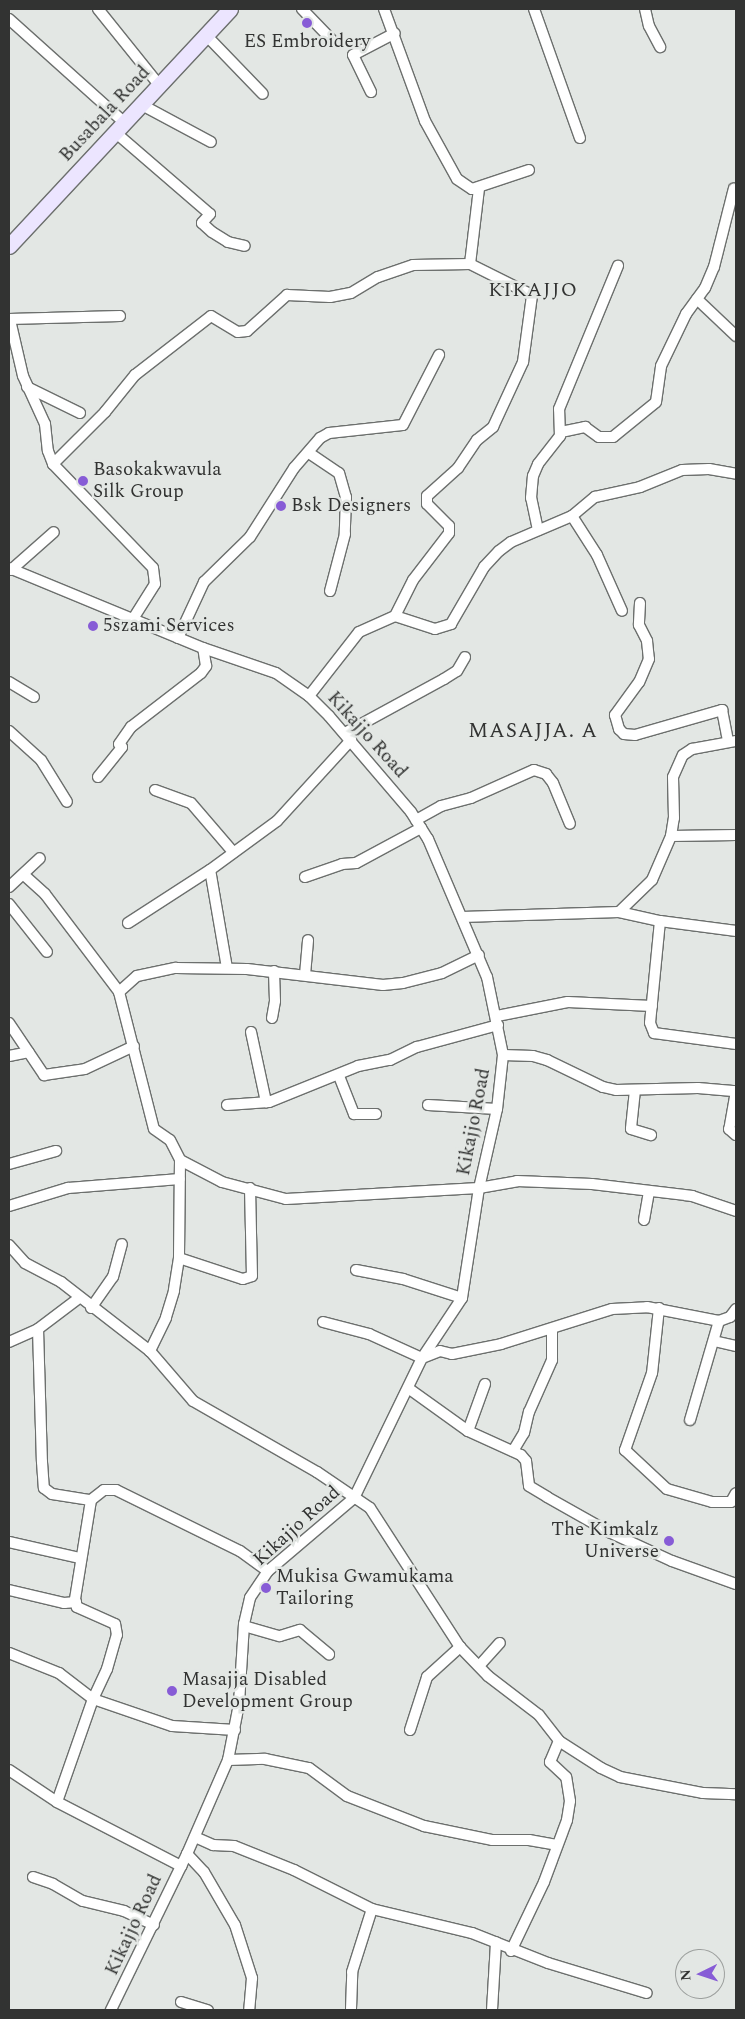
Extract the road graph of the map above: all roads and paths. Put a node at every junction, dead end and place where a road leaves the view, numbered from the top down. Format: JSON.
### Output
{"nodes":[{"id":1,"x":98,"y":9,"type":"edge"},
{"id":2,"x":230,"y":9,"type":"edge"},
{"id":3,"x":302,"y":9,"type":"edge"},
{"id":4,"x":384,"y":9,"type":"edge"},
{"id":5,"x":534,"y":9,"type":"edge"},
{"id":6,"x":645,"y":9,"type":"edge"},
{"id":7,"x":9,"y":19,"type":"edge"},
{"id":8,"x":395,"y":33,"type":"junction"},
{"id":9,"x":205,"y":34,"type":"junction"},
{"id":10,"x":331,"y":38,"type":"dead end"},
{"id":11,"x":660,"y":47,"type":"dead end"},
{"id":12,"x":160,"y":86,"type":"junction"},
{"id":13,"x":371,"y":92,"type":"dead end"},
{"id":14,"x":263,"y":94,"type":"dead end"},
{"id":15,"x":142,"y":105,"type":"junction"},
{"id":16,"x":120,"y":128,"type":"junction"},
{"id":17,"x":580,"y":138,"type":"dead end"},
{"id":18,"x":211,"y":142,"type":"dead end"},
{"id":19,"x":529,"y":170,"type":"dead end"},
{"id":20,"x":479,"y":188,"type":"junction"},
{"id":21,"x":734,"y":188,"type":"dead end"},
{"id":22,"x":9,"y":246,"type":"edge"},
{"id":23,"x":245,"y":246,"type":"dead end"},
{"id":24,"x":470,"y":264,"type":"junction"},
{"id":25,"x":618,"y":266,"type":"dead end"},
{"id":26,"x":697,"y":300,"type":"junction"},
{"id":27,"x":120,"y":316,"type":"dead end"},
{"id":28,"x":10,"y":320,"type":"edge"},
{"id":29,"x":736,"y":336,"type":"edge"},
{"id":30,"x":439,"y":355,"type":"dead end"},
{"id":31,"x":27,"y":387,"type":"junction"},
{"id":32,"x":80,"y":413,"type":"dead end"},
{"id":33,"x":561,"y":432,"type":"junction"},
{"id":34,"x":309,"y":452,"type":"junction"},
{"id":35,"x":53,"y":464,"type":"junction"},
{"id":36,"x":736,"y":474,"type":"edge"},
{"id":37,"x":572,"y":516,"type":"junction"},
{"id":38,"x":538,"y":530,"type":"junction"},
{"id":39,"x":54,"y":532,"type":"dead end"},
{"id":40,"x":10,"y":569,"type":"edge"},
{"id":41,"x":330,"y":591,"type":"dead end"},
{"id":42,"x":640,"y":603,"type":"dead end"},
{"id":43,"x":622,"y":611,"type":"dead end"},
{"id":44,"x":395,"y":616,"type":"junction"},
{"id":45,"x":133,"y":619,"type":"junction"},
{"id":46,"x":178,"y":638,"type":"junction"},
{"id":47,"x":203,"y":648,"type":"junction"},
{"id":48,"x":465,"y":657,"type":"dead end"},
{"id":49,"x":9,"y":682,"type":"edge"},
{"id":50,"x":309,"y":696,"type":"junction"},
{"id":51,"x":34,"y":697,"type":"dead end"},
{"id":52,"x":9,"y":731,"type":"edge"},
{"id":53,"x":348,"y":737,"type":"junction"},
{"id":54,"x":732,"y":741,"type":"edge"},
{"id":55,"x":98,"y":777,"type":"dead end"},
{"id":56,"x":155,"y":790,"type":"dead end"},
{"id":57,"x":67,"y":802,"type":"dead end"},
{"id":58,"x":419,"y":824,"type":"junction"},
{"id":59,"x":570,"y":824,"type":"dead end"},
{"id":60,"x":736,"y":835,"type":"edge"},
{"id":61,"x":671,"y":836,"type":"junction"},
{"id":62,"x":233,"y":852,"type":"junction"},
{"id":63,"x":40,"y":858,"type":"dead end"},
{"id":64,"x":210,"y":870,"type":"junction"},
{"id":65,"x":24,"y":875,"type":"junction"},
{"id":66,"x":305,"y":877,"type":"dead end"},
{"id":67,"x":9,"y":887,"type":"edge"},
{"id":68,"x":9,"y":904,"type":"edge"},
{"id":69,"x":619,"y":912,"type":"junction"},
{"id":70,"x":462,"y":917,"type":"junction"},
{"id":71,"x":660,"y":922,"type":"junction"},
{"id":72,"x":128,"y":923,"type":"dead end"},
{"id":73,"x":736,"y":931,"type":"edge"},
{"id":74,"x":308,"y":940,"type":"dead end"},
{"id":75,"x":48,"y":952,"type":"dead end"},
{"id":76,"x":479,"y":955,"type":"junction"},
{"id":77,"x":226,"y":968,"type":"junction"},
{"id":78,"x":274,"y":971,"type":"junction"},
{"id":79,"x":305,"y":975,"type":"junction"},
{"id":80,"x":119,"y":992,"type":"junction"},
{"id":81,"x":652,"y":1006,"type":"junction"},
{"id":82,"x":272,"y":1018,"type":"dead end"},
{"id":83,"x":498,"y":1020,"type":"junction"},
{"id":84,"x":9,"y":1023,"type":"edge"},
{"id":85,"x":251,"y":1032,"type":"dead end"},
{"id":86,"x":736,"y":1044,"type":"edge"},
{"id":87,"x":134,"y":1046,"type":"junction"},
{"id":88,"x":29,"y":1052,"type":"junction"},
{"id":89,"x":9,"y":1056,"type":"edge"},
{"id":90,"x":503,"y":1056,"type":"junction"},
{"id":91,"x":339,"y":1076,"type":"junction"},
{"id":92,"x":635,"y":1090,"type":"junction"},
{"id":93,"x":736,"y":1091,"type":"edge"},
{"id":94,"x":266,"y":1102,"type":"junction"},
{"id":95,"x":428,"y":1105,"type":"dead end"},
{"id":96,"x":227,"y":1106,"type":"dead end"},
{"id":97,"x":497,"y":1108,"type":"junction"},
{"id":98,"x":376,"y":1114,"type":"dead end"},
{"id":99,"x":651,"y":1135,"type":"dead end"},
{"id":100,"x":736,"y":1135,"type":"edge"},
{"id":101,"x":56,"y":1151,"type":"dead end"},
{"id":102,"x":180,"y":1160,"type":"junction"},
{"id":103,"x":9,"y":1164,"type":"edge"},
{"id":104,"x":180,"y":1179,"type":"junction"},
{"id":105,"x":250,"y":1188,"type":"junction"},
{"id":106,"x":479,"y":1188,"type":"junction"},
{"id":107,"x":649,"y":1191,"type":"junction"},
{"id":108,"x":9,"y":1206,"type":"edge"},
{"id":109,"x":736,"y":1211,"type":"edge"},
{"id":110,"x":644,"y":1220,"type":"dead end"},
{"id":111,"x":122,"y":1244,"type":"dead end"},
{"id":112,"x":9,"y":1245,"type":"edge"},
{"id":113,"x":179,"y":1258,"type":"junction"},
{"id":114,"x":356,"y":1270,"type":"dead end"},
{"id":115,"x":79,"y":1298,"type":"junction"},
{"id":116,"x":462,"y":1298,"type":"junction"},
{"id":117,"x":91,"y":1308,"type":"junction"},
{"id":118,"x":659,"y":1308,"type":"junction"},
{"id":119,"x":736,"y":1309,"type":"edge"},
{"id":120,"x":719,"y":1321,"type":"junction"},
{"id":121,"x":323,"y":1322,"type":"dead end"},
{"id":122,"x":38,"y":1329,"type":"junction"},
{"id":123,"x":552,"y":1329,"type":"junction"},
{"id":124,"x":714,"y":1341,"type":"junction"},
{"id":125,"x":9,"y":1342,"type":"edge"},
{"id":126,"x":736,"y":1346,"type":"edge"},
{"id":127,"x":150,"y":1351,"type":"junction"},
{"id":128,"x":422,"y":1358,"type":"junction"},
{"id":129,"x":485,"y":1384,"type":"dead end"},
{"id":130,"x":408,"y":1388,"type":"junction"},
{"id":131,"x":690,"y":1420,"type":"dead end"},
{"id":132,"x":468,"y":1430,"type":"junction"},
{"id":133,"x":513,"y":1451,"type":"junction"},
{"id":134,"x":736,"y":1493,"type":"edge"},
{"id":135,"x":354,"y":1498,"type":"junction"},
{"id":136,"x":91,"y":1500,"type":"junction"},
{"id":137,"x":9,"y":1542,"type":"edge"},
{"id":138,"x":80,"y":1558,"type":"junction"},
{"id":139,"x":268,"y":1571,"type":"junction"},
{"id":140,"x":736,"y":1584,"type":"edge"},
{"id":141,"x":9,"y":1590,"type":"edge"},
{"id":142,"x":76,"y":1602,"type":"junction"},
{"id":143,"x":244,"y":1626,"type":"junction"},
{"id":144,"x":500,"y":1643,"type":"dead end"},
{"id":145,"x":460,"y":1647,"type":"junction"},
{"id":146,"x":9,"y":1653,"type":"edge"},
{"id":147,"x":329,"y":1654,"type":"dead end"},
{"id":148,"x":479,"y":1666,"type":"junction"},
{"id":149,"x":93,"y":1699,"type":"junction"},
{"id":150,"x":235,"y":1730,"type":"junction"},
{"id":151,"x":410,"y":1730,"type":"dead end"},
{"id":152,"x":559,"y":1741,"type":"junction"},
{"id":153,"x":228,"y":1760,"type":"junction"},
{"id":154,"x":9,"y":1770,"type":"edge"},
{"id":155,"x":736,"y":1794,"type":"edge"},
{"id":156,"x":57,"y":1802,"type":"junction"},
{"id":157,"x":196,"y":1837,"type":"junction"},
{"id":158,"x":557,"y":1845,"type":"junction"},
{"id":159,"x":187,"y":1854,"type":"junction"},
{"id":160,"x":182,"y":1866,"type":"junction"},
{"id":161,"x":33,"y":1877,"type":"dead end"},
{"id":162,"x":372,"y":1908,"type":"junction"},
{"id":163,"x":154,"y":1925,"type":"junction"},
{"id":164,"x":496,"y":1942,"type":"junction"},
{"id":165,"x":511,"y":1951,"type":"junction"},
{"id":166,"x":647,"y":1993,"type":"dead end"},
{"id":167,"x":181,"y":2002,"type":"dead end"},
{"id":168,"x":351,"y":2009,"type":"dead end"},
{"id":169,"x":111,"y":2010,"type":"edge"},
{"id":170,"x":208,"y":2010,"type":"edge"},
{"id":171,"x":249,"y":2010,"type":"edge"},
{"id":172,"x":492,"y":2010,"type":"edge"}],
"edges":[{"from":1,"to":12,"type":"street"},
{"from":2,"to":9,"type":"street","name":"Busabala Road"},
{"from":3,"to":10,"type":"street"},
{"from":4,"to":8,"type":"street"},
{"from":5,"to":17,"type":"street"},
{"from":6,"to":11,"type":"street"},
{"from":7,"to":16,"type":"street"},
{"from":8,"to":13,"type":"street"},
{"from":8,"to":20,"type":"street"},
{"from":9,"to":12,"type":"street","name":"Busabala Road"},
{"from":9,"to":14,"type":"street"},
{"from":12,"to":15,"type":"street","name":"Busabala Road"},
{"from":15,"to":16,"type":"street","name":"Busabala Road"},
{"from":15,"to":18,"type":"street"},
{"from":16,"to":22,"type":"street","name":"Busabala Road"},
{"from":16,"to":23,"type":"street"},
{"from":19,"to":20,"type":"street"},
{"from":20,"to":24,"type":"street"},
{"from":21,"to":26,"type":"street"},
{"from":24,"to":35,"type":"street"},
{"from":24,"to":44,"type":"street"},
{"from":25,"to":33,"type":"street"},
{"from":26,"to":29,"type":"street"},
{"from":26,"to":33,"type":"street"},
{"from":27,"to":28,"type":"street"},
{"from":28,"to":31,"type":"street"},
{"from":30,"to":34,"type":"street"},
{"from":31,"to":32,"type":"street"},
{"from":31,"to":35,"type":"street"},
{"from":33,"to":38,"type":"street"},
{"from":34,"to":41,"type":"street"},
{"from":34,"to":46,"type":"street"},
{"from":35,"to":45,"type":"street"},
{"from":36,"to":37,"type":"street"},
{"from":37,"to":38,"type":"street"},
{"from":37,"to":43,"type":"street"},
{"from":38,"to":44,"type":"street"},
{"from":39,"to":40,"type":"street"},
{"from":40,"to":45,"type":"street","name":"Kikajjo Road"},
{"from":42,"to":54,"type":"street"},
{"from":44,"to":50,"type":"street"},
{"from":45,"to":46,"type":"street","name":"Kikajjo Road"},
{"from":46,"to":47,"type":"street","name":"Kikajjo Road"},
{"from":47,"to":50,"type":"street","name":"Kikajjo Road"},
{"from":47,"to":55,"type":"street"},
{"from":48,"to":53,"type":"street"},
{"from":49,"to":51,"type":"street"},
{"from":50,"to":53,"type":"street","name":"Kikajjo Road"},
{"from":52,"to":57,"type":"street"},
{"from":53,"to":58,"type":"street","name":"Kikajjo Road"},
{"from":53,"to":62,"type":"street"},
{"from":54,"to":61,"type":"street"},
{"from":56,"to":62,"type":"street"},
{"from":58,"to":59,"type":"street"},
{"from":58,"to":66,"type":"street"},
{"from":58,"to":70,"type":"street","name":"Kikajjo Road"},
{"from":60,"to":61,"type":"street"},
{"from":61,"to":69,"type":"street"},
{"from":62,"to":64,"type":"street"},
{"from":63,"to":65,"type":"street"},
{"from":64,"to":72,"type":"street"},
{"from":64,"to":77,"type":"street"},
{"from":65,"to":67,"type":"street"},
{"from":65,"to":80,"type":"street"},
{"from":68,"to":75,"type":"street"},
{"from":69,"to":70,"type":"street"},
{"from":69,"to":71,"type":"street"},
{"from":70,"to":76,"type":"street","name":"Kikajjo Road"},
{"from":71,"to":73,"type":"street"},
{"from":71,"to":81,"type":"street"},
{"from":74,"to":79,"type":"street"},
{"from":76,"to":79,"type":"street"},
{"from":76,"to":83,"type":"street","name":"Kikajjo Road"},
{"from":77,"to":78,"type":"street"},
{"from":77,"to":80,"type":"street"},
{"from":78,"to":79,"type":"street"},
{"from":78,"to":82,"type":"street"},
{"from":80,"to":87,"type":"street"},
{"from":81,"to":83,"type":"street"},
{"from":81,"to":86,"type":"street"},
{"from":83,"to":90,"type":"street","name":"Kikajjo Road"},
{"from":83,"to":91,"type":"street"},
{"from":84,"to":88,"type":"street"},
{"from":85,"to":94,"type":"street"},
{"from":87,"to":88,"type":"street"},
{"from":87,"to":102,"type":"street"},
{"from":88,"to":89,"type":"street"},
{"from":90,"to":92,"type":"street"},
{"from":90,"to":97,"type":"street","name":"Kikajjo Road"},
{"from":91,"to":94,"type":"street"},
{"from":91,"to":98,"type":"street"},
{"from":92,"to":93,"type":"street"},
{"from":92,"to":99,"type":"street"},
{"from":93,"to":100,"type":"street"},
{"from":94,"to":96,"type":"street"},
{"from":95,"to":97,"type":"street"},
{"from":97,"to":106,"type":"street","name":"Kikajjo Road"},
{"from":101,"to":103,"type":"street"},
{"from":102,"to":104,"type":"street"},
{"from":102,"to":105,"type":"street"},
{"from":104,"to":108,"type":"street"},
{"from":104,"to":113,"type":"street"},
{"from":105,"to":106,"type":"street"},
{"from":105,"to":113,"type":"street"},
{"from":106,"to":107,"type":"street"},
{"from":106,"to":116,"type":"street","name":"Kikajjo Road"},
{"from":107,"to":109,"type":"street"},
{"from":107,"to":110,"type":"street"},
{"from":111,"to":117,"type":"street"},
{"from":112,"to":115,"type":"street"},
{"from":113,"to":127,"type":"street"},
{"from":114,"to":116,"type":"street"},
{"from":115,"to":117,"type":"street"},
{"from":115,"to":122,"type":"street"},
{"from":116,"to":128,"type":"street","name":"Kikajjo Road"},
{"from":117,"to":127,"type":"street"},
{"from":118,"to":120,"type":"street"},
{"from":118,"to":123,"type":"street"},
{"from":118,"to":134,"type":"street"},
{"from":119,"to":120,"type":"street"},
{"from":120,"to":124,"type":"street"},
{"from":121,"to":128,"type":"street"},
{"from":122,"to":125,"type":"street"},
{"from":122,"to":136,"type":"street"},
{"from":123,"to":128,"type":"street"},
{"from":123,"to":133,"type":"street"},
{"from":124,"to":126,"type":"street"},
{"from":124,"to":131,"type":"street"},
{"from":127,"to":135,"type":"street"},
{"from":128,"to":130,"type":"street","name":"Kikajjo Road"},
{"from":129,"to":132,"type":"street"},
{"from":130,"to":132,"type":"street"},
{"from":130,"to":135,"type":"street","name":"Kikajjo Road"},
{"from":132,"to":133,"type":"street"},
{"from":133,"to":140,"type":"street"},
{"from":135,"to":139,"type":"street","name":"Kikajjo Road"},
{"from":135,"to":145,"type":"street"},
{"from":136,"to":138,"type":"street"},
{"from":136,"to":139,"type":"street"},
{"from":137,"to":138,"type":"street"},
{"from":138,"to":142,"type":"street"},
{"from":139,"to":143,"type":"street","name":"Kikajjo Road"},
{"from":141,"to":142,"type":"street"},
{"from":142,"to":149,"type":"street"},
{"from":143,"to":147,"type":"street"},
{"from":143,"to":150,"type":"street","name":"Kikajjo Road"},
{"from":144,"to":148,"type":"street"},
{"from":145,"to":148,"type":"street"},
{"from":145,"to":151,"type":"street"},
{"from":146,"to":149,"type":"street"},
{"from":148,"to":152,"type":"street"},
{"from":149,"to":150,"type":"street"},
{"from":149,"to":156,"type":"street"},
{"from":150,"to":153,"type":"street","name":"Kikajjo Road"},
{"from":152,"to":155,"type":"street"},
{"from":152,"to":158,"type":"street"},
{"from":153,"to":157,"type":"street","name":"Kikajjo Road"},
{"from":153,"to":158,"type":"street"},
{"from":154,"to":156,"type":"street"},
{"from":156,"to":160,"type":"street"},
{"from":157,"to":159,"type":"street","name":"Kikajjo Road"},
{"from":157,"to":162,"type":"street"},
{"from":158,"to":165,"type":"street"},
{"from":159,"to":160,"type":"street","name":"Kikajjo Road"},
{"from":159,"to":171,"type":"street"},
{"from":160,"to":163,"type":"street","name":"Kikajjo Road"},
{"from":161,"to":163,"type":"street"},
{"from":162,"to":164,"type":"street"},
{"from":162,"to":168,"type":"street"},
{"from":163,"to":169,"type":"street","name":"Kikajjo Road"},
{"from":164,"to":165,"type":"street"},
{"from":164,"to":172,"type":"street"},
{"from":165,"to":166,"type":"street"},
{"from":167,"to":170,"type":"street"}]}
